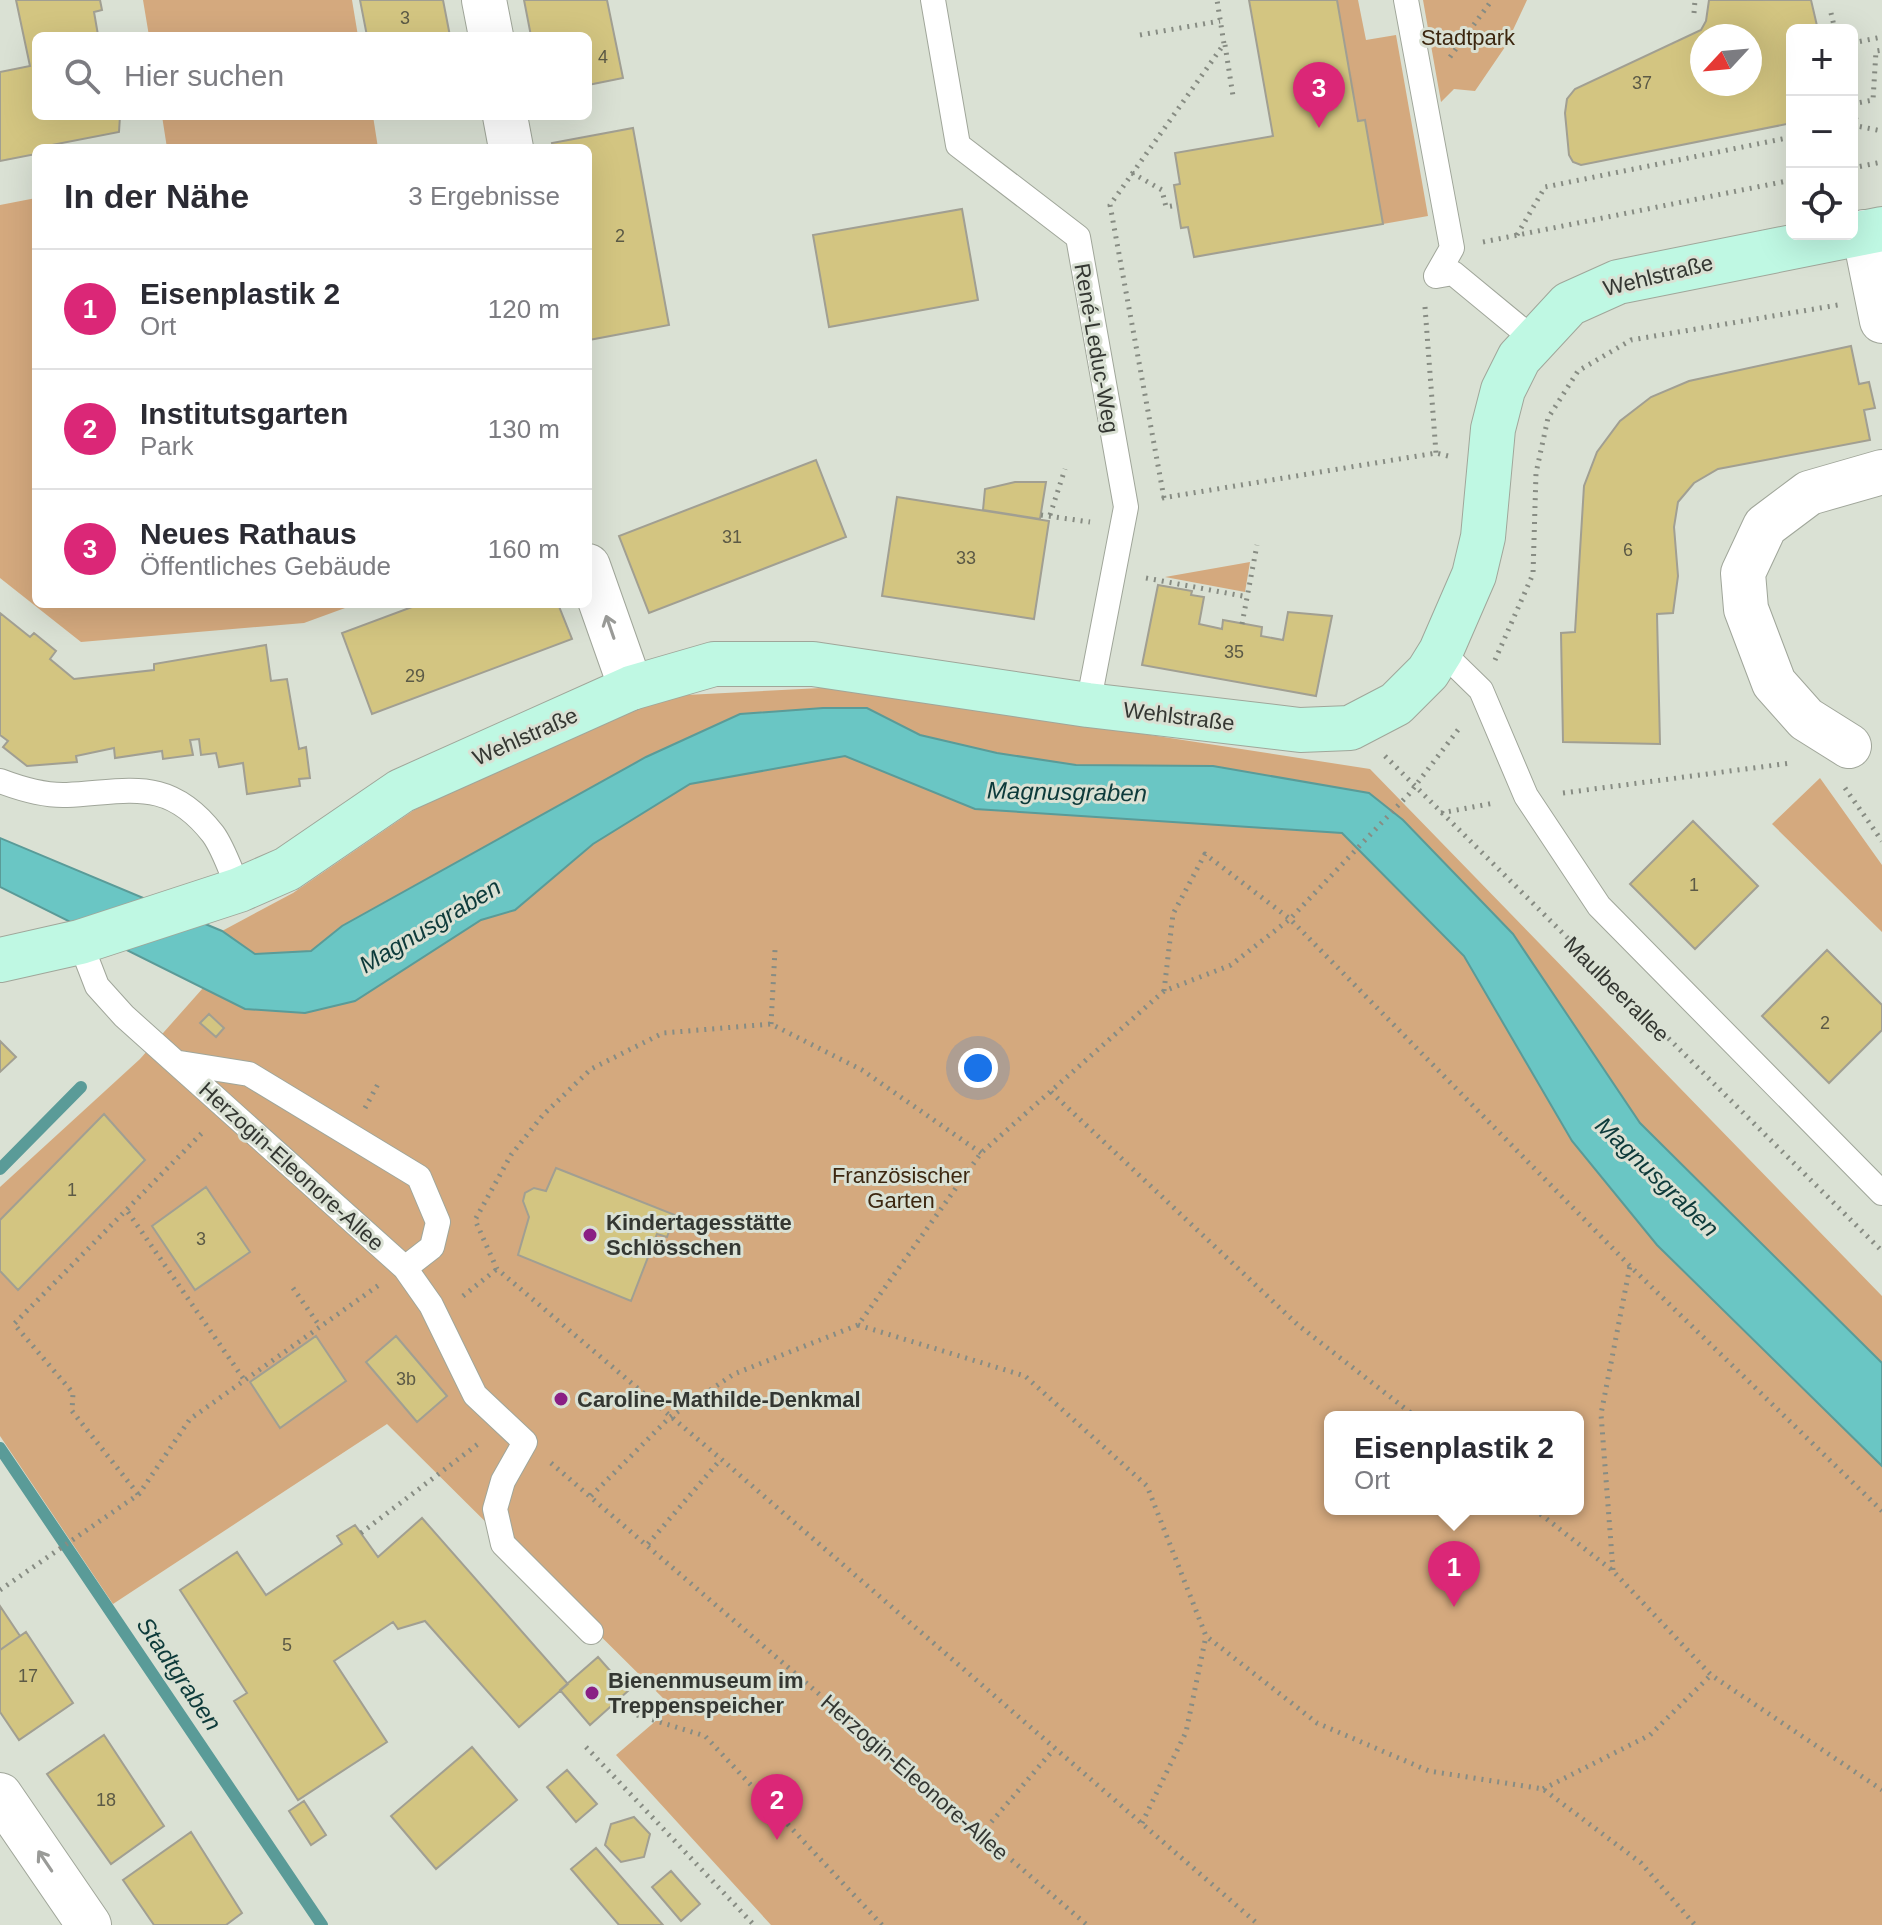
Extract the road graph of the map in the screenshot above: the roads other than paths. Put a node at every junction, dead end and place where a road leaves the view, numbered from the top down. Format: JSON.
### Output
{"nodes":[{"id":1,"x":484,"y":0,"type":"edge"},
{"id":2,"x":933,"y":0,"type":"edge"},
{"id":3,"x":1406,"y":0,"type":"edge"},
{"id":4,"x":490,"y":32,"type":"edge"},
{"id":5,"x":506,"y":120,"type":"edge"},
{"id":6,"x":510,"y":144,"type":"edge"},
{"id":7,"x":1873,"y":230,"type":"edge"},
{"id":8,"x":1880,"y":309,"type":"edge"},
{"id":9,"x":1533,"y":339,"type":"junction"},
{"id":10,"x":1882,"y":472,"type":"edge"},
{"id":11,"x":592,"y":577,"type":"edge"},
{"id":12,"x":1441,"y":651,"type":"junction"},
{"id":13,"x":631,"y":688,"type":"junction"},
{"id":14,"x":1088,"y":705,"type":"junction"},
{"id":15,"x":1845,"y":764,"type":"road end"},
{"id":16,"x":0,"y":781,"type":"edge"},
{"id":17,"x":239,"y":890,"type":"junction"},
{"id":18,"x":83,"y":941,"type":"junction"},
{"id":19,"x":0,"y":960,"type":"edge"},
{"id":20,"x":180,"y":1063,"type":"junction"},
{"id":21,"x":1882,"y":1193,"type":"edge"},
{"id":22,"x":405,"y":1268,"type":"junction"},
{"id":23,"x":591,"y":1632,"type":"dead end"},
{"id":24,"x":0,"y":1795,"type":"edge"},
{"id":25,"x":89,"y":1925,"type":"edge"}],
"edges":[{"from":1,"to":4,"type":"street"},
{"from":2,"to":14,"type":"lane","name":"René-Leduc-Weg"},
{"from":3,"to":9,"type":"lane"},
{"from":5,"to":6,"type":"street"},
{"from":7,"to":8,"type":"street"},
{"from":7,"to":9,"type":"street","name":"Wehlstraße"},
{"from":9,"to":12,"type":"street","name":"Wehlstraße"},
{"from":10,"to":15,"type":"street"},
{"from":13,"to":11,"type":"street","one_way":true},
{"from":12,"to":14,"type":"street","name":"Wehlstraße"},
{"from":12,"to":21,"type":"lane","name":"Maulbeerallee"},
{"from":13,"to":14,"type":"street","name":"Wehlstraße"},
{"from":13,"to":17,"type":"street","name":"Wehlstraße"},
{"from":16,"to":17,"type":"lane"},
{"from":17,"to":18,"type":"street","name":"Wehlstraße"},
{"from":18,"to":19,"type":"street","name":"Wehlstraße"},
{"from":18,"to":20,"type":"lane","name":"Herzogin-Eleonore-Allee"},
{"from":20,"to":22,"type":"lane","name":"Herzogin-Eleonore-Allee"},
{"from":20,"to":22,"type":"lane","name":"Herzogin-Eleonore-Allee"},
{"from":22,"to":23,"type":"lane","name":"Herzogin-Eleonore-Allee"},
{"from":25,"to":24,"type":"street","one_way":true}]}
